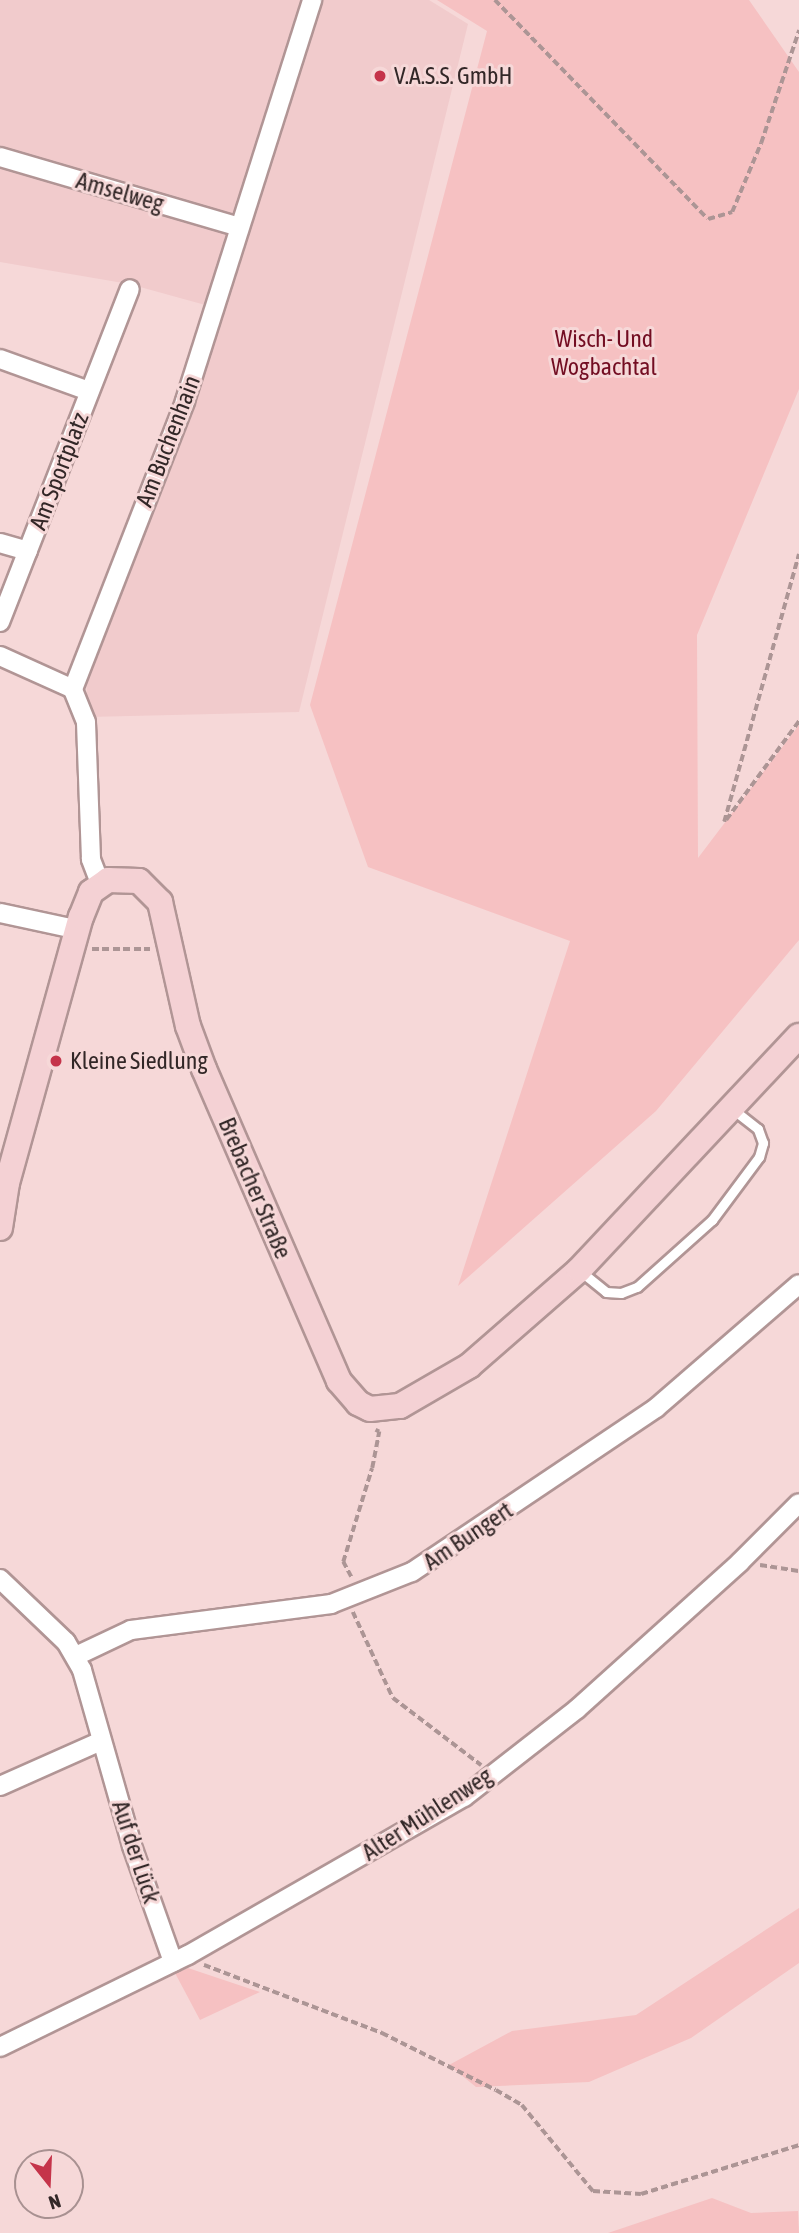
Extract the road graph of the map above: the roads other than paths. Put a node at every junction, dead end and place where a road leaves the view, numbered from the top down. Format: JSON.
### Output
{"nodes":[{"id":1,"x":312,"y":0,"type":"edge"},
{"id":2,"x":0,"y":157,"type":"edge"},
{"id":3,"x":239,"y":227,"type":"junction"},
{"id":4,"x":130,"y":289,"type":"dead end"},
{"id":5,"x":0,"y":359,"type":"edge"},
{"id":6,"x":89,"y":391,"type":"junction"},
{"id":7,"x":0,"y":542,"type":"edge"},
{"id":8,"x":28,"y":551,"type":"junction"},
{"id":9,"x":0,"y":622,"type":"edge"},
{"id":10,"x":0,"y":656,"type":"edge"},
{"id":11,"x":74,"y":689,"type":"junction"},
{"id":12,"x":100,"y":883,"type":"junction"},
{"id":13,"x":0,"y":914,"type":"edge"},
{"id":14,"x":75,"y":940,"type":"junction"},
{"id":15,"x":799,"y":1036,"type":"edge"},
{"id":16,"x":734,"y":1110,"type":"junction"},
{"id":17,"x":0,"y":1228,"type":"edge"},
{"id":18,"x":579,"y":1270,"type":"junction"},
{"id":19,"x":799,"y":1284,"type":"edge"},
{"id":20,"x":799,"y":1503,"type":"edge"},
{"id":21,"x":0,"y":1579,"type":"edge"},
{"id":22,"x":76,"y":1656,"type":"junction"},
{"id":23,"x":101,"y":1741,"type":"junction"},
{"id":24,"x":0,"y":1786,"type":"edge"},
{"id":25,"x":180,"y":1959,"type":"junction"},
{"id":26,"x":0,"y":2047,"type":"edge"}],
"edges":[{"from":1,"to":3,"type":"street","name":"Am Buchenhain"},
{"from":2,"to":3,"type":"street","name":"Amselweg"},
{"from":3,"to":11,"type":"street","name":"Am Buchenhain"},
{"from":4,"to":6,"type":"street","name":"Am Sportplatz"},
{"from":5,"to":6,"type":"street","name":"Am Sportplatz"},
{"from":6,"to":8,"type":"street","name":"Am Sportplatz"},
{"from":7,"to":8,"type":"street","name":"Am Sportplatz"},
{"from":8,"to":9,"type":"street","name":"Am Sportplatz"},
{"from":10,"to":11,"type":"street"},
{"from":11,"to":12,"type":"street"},
{"from":12,"to":14,"type":"street"},
{"from":12,"to":18,"type":"street","name":"Brebacher Straße"},
{"from":13,"to":14,"type":"street"},
{"from":14,"to":17,"type":"street"},
{"from":15,"to":16,"type":"street"},
{"from":16,"to":18,"type":"street"},
{"from":16,"to":18,"type":"lane"},
{"from":19,"to":22,"type":"street","name":"Am Bungert"},
{"from":20,"to":25,"type":"street","name":"Alter Mühlenweg"},
{"from":21,"to":22,"type":"street","name":"Auf der Lück"},
{"from":22,"to":23,"type":"street","name":"Auf der Lück"},
{"from":23,"to":24,"type":"street"},
{"from":23,"to":25,"type":"street","name":"Auf der Lück"},
{"from":25,"to":26,"type":"street","name":"Alter Mühlenweg"}]}
